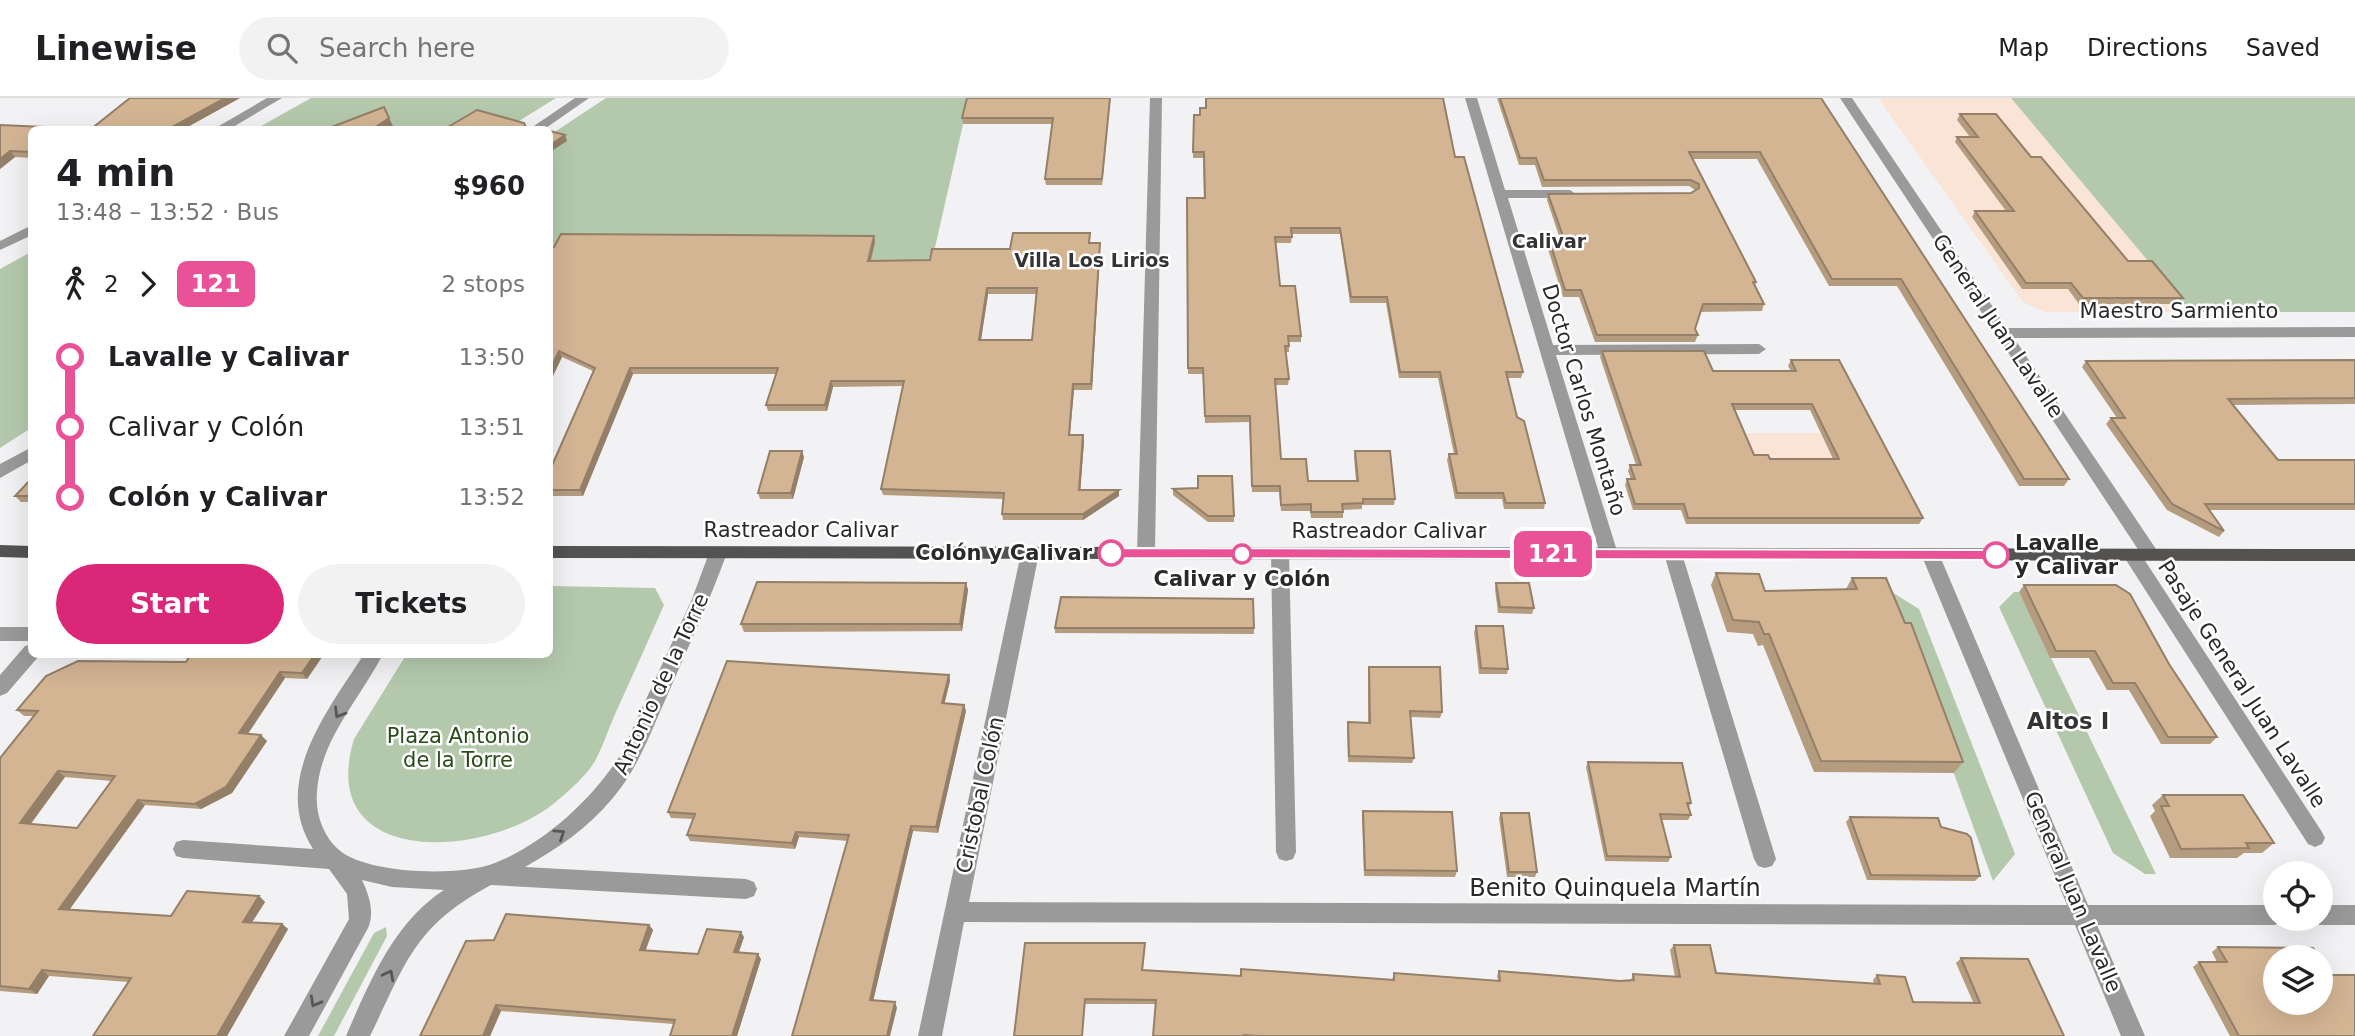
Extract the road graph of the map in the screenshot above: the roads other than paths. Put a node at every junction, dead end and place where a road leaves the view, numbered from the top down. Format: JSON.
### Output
{"nodes":[{"id":1,"x":276,"y":98,"type":"edge"},
{"id":2,"x":583,"y":98,"type":"edge"},
{"id":3,"x":1156,"y":98,"type":"edge"},
{"id":4,"x":1471,"y":98,"type":"edge"},
{"id":5,"x":1846,"y":98,"type":"edge"},
{"id":6,"x":225,"y":126,"type":"edge"},
{"id":7,"x":540,"y":126,"type":"edge"},
{"id":8,"x":1500,"y":194,"type":"junction"},
{"id":9,"x":1586,"y":194,"type":"edge"},
{"id":10,"x":28,"y":231,"type":"edge"},
{"id":11,"x":0,"y":246,"type":"edge"},
{"id":12,"x":2355,"y":332,"type":"edge"},
{"id":13,"x":2003,"y":333,"type":"junction"},
{"id":14,"x":1759,"y":349,"type":"dead end"},
{"id":15,"x":1547,"y":350,"type":"junction"},
{"id":16,"x":28,"y":454,"type":"edge"},
{"id":17,"x":0,"y":472,"type":"edge"},
{"id":18,"x":0,"y":551,"type":"edge"},
{"id":19,"x":28,"y":552,"type":"edge"},
{"id":20,"x":553,"y":552,"type":"edge"},
{"id":21,"x":718,"y":553,"type":"junction"},
{"id":22,"x":1030,"y":553,"type":"junction"},
{"id":23,"x":1146,"y":553,"type":"junction"},
{"id":24,"x":1280,"y":553,"type":"junction"},
{"id":25,"x":1609,"y":554,"type":"junction"},
{"id":26,"x":1673,"y":554,"type":"junction"},
{"id":27,"x":1930,"y":554,"type":"junction"},
{"id":28,"x":2141,"y":555,"type":"junction"},
{"id":29,"x":2355,"y":555,"type":"edge"},
{"id":30,"x":0,"y":634,"type":"edge"},
{"id":31,"x":28,"y":634,"type":"edge"},
{"id":32,"x":28,"y":656,"type":"edge"},
{"id":33,"x":372,"y":658,"type":"edge"},
{"id":34,"x":0,"y":688,"type":"edge"},
{"id":35,"x":2315,"y":838,"type":"dead end"},
{"id":36,"x":183,"y":849,"type":"dead end"},
{"id":37,"x":1286,"y":852,"type":"dead end"},
{"id":38,"x":1765,"y":859,"type":"dead end"},
{"id":39,"x":338,"y":860,"type":"junction"},
{"id":40,"x":486,"y":875,"type":"junction"},
{"id":41,"x":746,"y":889,"type":"dead end"},
{"id":42,"x":956,"y":912,"type":"junction"},
{"id":43,"x":2082,"y":915,"type":"junction"},
{"id":44,"x":2263,"y":915,"type":"edge"},
{"id":45,"x":2333,"y":915,"type":"edge"},
{"id":46,"x":2355,"y":915,"type":"edge"},
{"id":47,"x":296,"y":1036,"type":"edge"},
{"id":48,"x":358,"y":1036,"type":"edge"},
{"id":49,"x":930,"y":1036,"type":"edge"},
{"id":50,"x":2133,"y":1036,"type":"edge"}],
"edges":[{"from":1,"to":6,"type":"street"},
{"from":2,"to":7,"type":"street"},
{"from":3,"to":23,"type":"street"},
{"from":4,"to":8,"type":"street","name":"Doctor Carlos Montaño"},
{"from":5,"to":13,"type":"street","name":"General Juan Lavalle"},
{"from":8,"to":9,"type":"street"},
{"from":8,"to":15,"type":"street","name":"Doctor Carlos Montaño"},
{"from":10,"to":11,"type":"street"},
{"from":12,"to":13,"type":"street","name":"Maestro Sarmiento"},
{"from":13,"to":28,"type":"street","name":"General Juan Lavalle"},
{"from":14,"to":15,"type":"street"},
{"from":15,"to":25,"type":"street","name":"Doctor Carlos Montaño"},
{"from":16,"to":17,"type":"street"},
{"from":18,"to":19,"type":"main road"},
{"from":20,"to":21,"type":"main road","name":"Rastreador Calivar"},
{"from":21,"to":22,"type":"main road","name":"Rastreador Calivar"},
{"from":40,"to":21,"type":"street","name":"Antonio de la Torre","one_way":true},
{"from":22,"to":23,"type":"main road","name":"Rastreador Calivar"},
{"from":22,"to":42,"type":"street","name":"Cristobal Colón"},
{"from":23,"to":24,"type":"main road","name":"Rastreador Calivar"},
{"from":24,"to":25,"type":"main road","name":"Rastreador Calivar"},
{"from":24,"to":37,"type":"street"},
{"from":25,"to":26,"type":"main road","name":"Rastreador Calivar"},
{"from":26,"to":27,"type":"main road","name":"Rastreador Calivar"},
{"from":26,"to":38,"type":"street"},
{"from":27,"to":28,"type":"main road","name":"Rastreador Calivar"},
{"from":27,"to":43,"type":"street","name":"General Juan Lavalle"},
{"from":28,"to":29,"type":"main road","name":"Rastreador Calivar"},
{"from":28,"to":35,"type":"street","name":"Pasaje General Juan Lavalle"},
{"from":30,"to":31,"type":"street"},
{"from":32,"to":34,"type":"street"},
{"from":33,"to":39,"type":"street","one_way":true},
{"from":36,"to":39,"type":"street"},
{"from":39,"to":40,"type":"street"},
{"from":39,"to":47,"type":"street","one_way":true},
{"from":40,"to":41,"type":"street"},
{"from":48,"to":40,"type":"street","name":"Antonio de la Torre","one_way":true},
{"from":42,"to":43,"type":"street","name":"Benito Quinquela Martín"},
{"from":42,"to":49,"type":"street","name":"Cristobal Colón"},
{"from":43,"to":44,"type":"street","name":"Benito Quinquela Martín"},
{"from":43,"to":50,"type":"street","name":"General Juan Lavalle"},
{"from":45,"to":46,"type":"street"}]}
